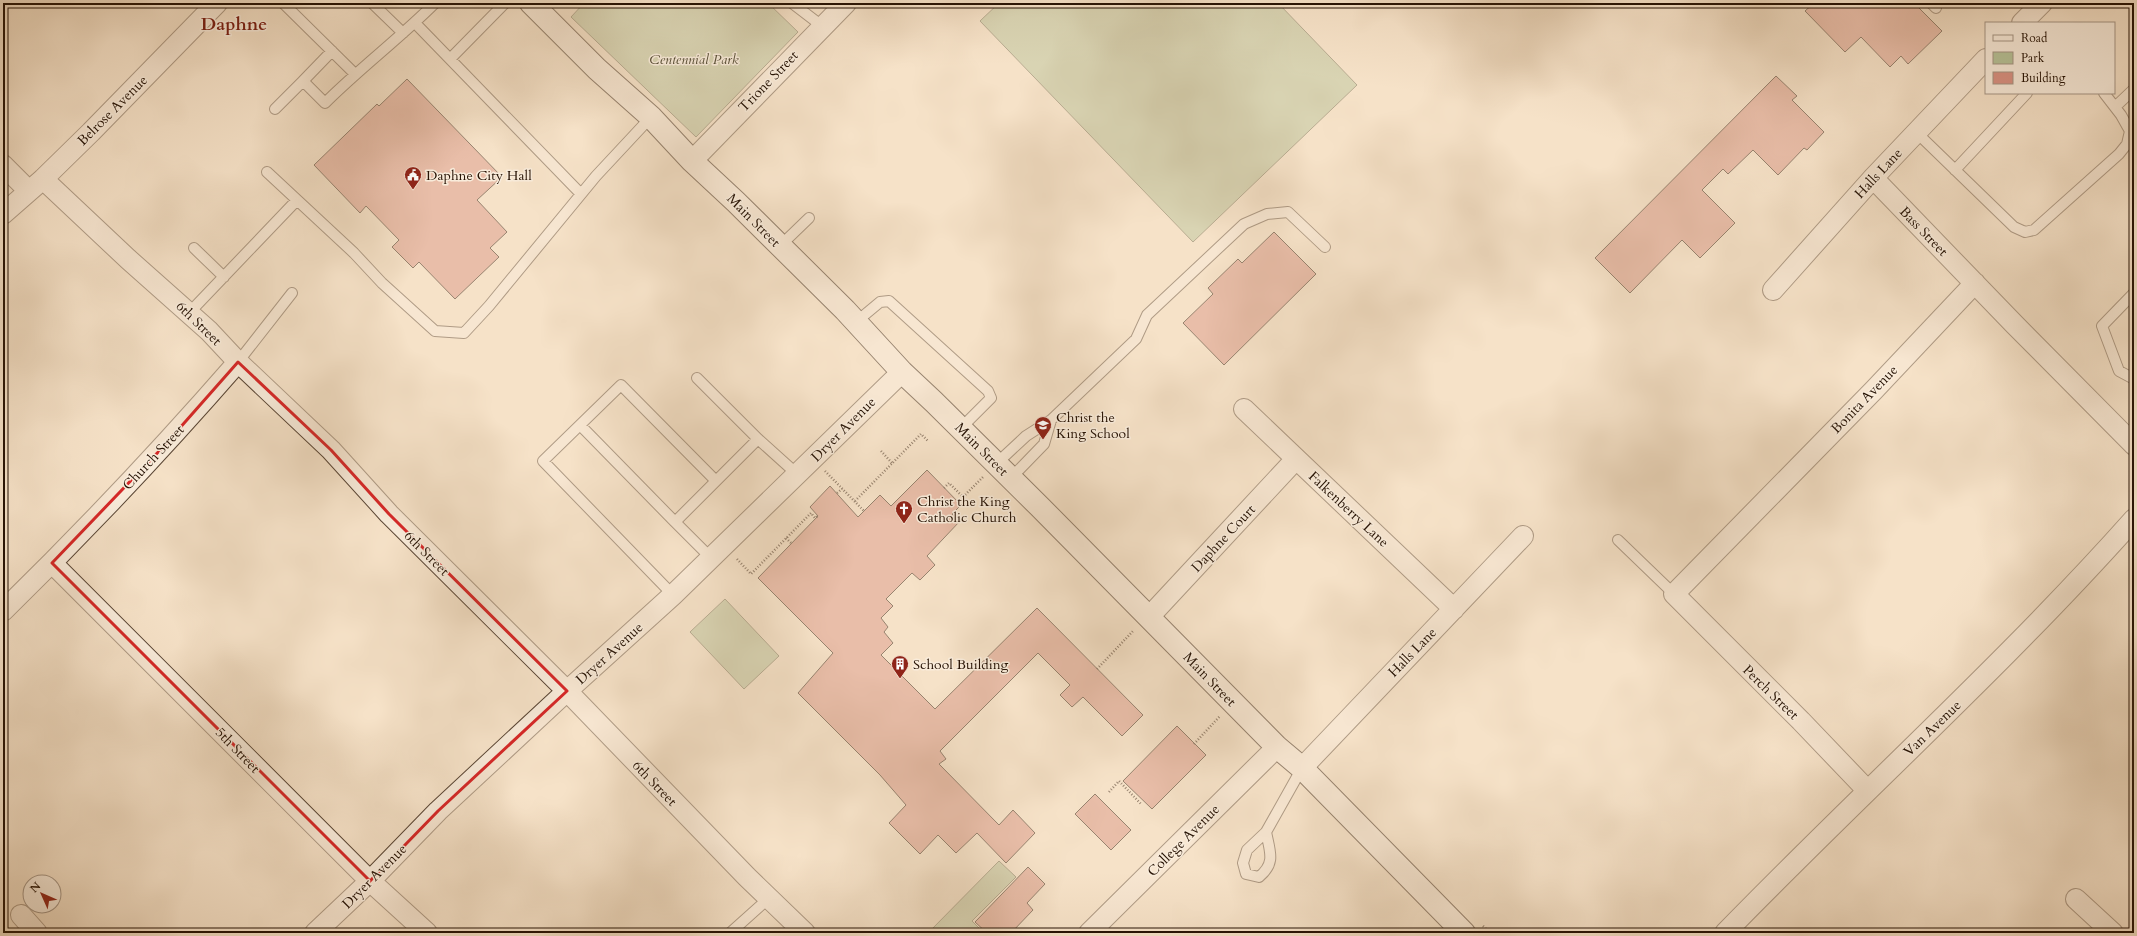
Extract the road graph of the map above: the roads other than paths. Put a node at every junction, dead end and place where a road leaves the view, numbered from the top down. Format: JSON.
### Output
{"nodes":[{"id":1,"x":217,"y":3,"type":"edge"},
{"id":2,"x":283,"y":3,"type":"edge"},
{"id":3,"x":372,"y":3,"type":"edge"},
{"id":4,"x":435,"y":3,"type":"edge"},
{"id":5,"x":505,"y":3,"type":"edge"},
{"id":6,"x":531,"y":3,"type":"edge"},
{"id":7,"x":792,"y":3,"type":"edge"},
{"id":8,"x":846,"y":3,"type":"edge"},
{"id":9,"x":415,"y":23,"type":"junction"},
{"id":10,"x":822,"y":26,"type":"junction"},
{"id":11,"x":403,"y":33,"type":"junction"},
{"id":12,"x":332,"y":51,"type":"junction"},
{"id":13,"x":450,"y":59,"type":"junction"},
{"id":14,"x":1985,"y":60,"type":"edge"},
{"id":15,"x":355,"y":74,"type":"junction"},
{"id":16,"x":303,"y":81,"type":"junction"},
{"id":17,"x":2134,"y":89,"type":"edge"},
{"id":18,"x":2025,"y":94,"type":"edge"},
{"id":19,"x":2105,"y":94,"type":"edge"},
{"id":20,"x":2115,"y":107,"type":"junction"},
{"id":21,"x":275,"y":109,"type":"dead end"},
{"id":22,"x":651,"y":117,"type":"junction"},
{"id":23,"x":1916,"y":132,"type":"junction"},
{"id":24,"x":692,"y":161,"type":"junction"},
{"id":25,"x":3,"y":165,"type":"edge"},
{"id":26,"x":1955,"y":170,"type":"junction"},
{"id":27,"x":267,"y":172,"type":"dead end"},
{"id":28,"x":1873,"y":178,"type":"junction"},
{"id":29,"x":35,"y":184,"type":"junction"},
{"id":30,"x":581,"y":194,"type":"junction"},
{"id":31,"x":297,"y":200,"type":"junction"},
{"id":32,"x":3,"y":214,"type":"edge"},
{"id":33,"x":809,"y":218,"type":"dead end"},
{"id":34,"x":780,"y":246,"type":"junction"},
{"id":35,"x":1325,"y":247,"type":"dead end"},
{"id":36,"x":194,"y":248,"type":"dead end"},
{"id":37,"x":224,"y":277,"type":"junction"},
{"id":38,"x":1975,"y":283,"type":"junction"},
{"id":39,"x":1773,"y":290,"type":"dead end"},
{"id":40,"x":292,"y":293,"type":"dead end"},
{"id":41,"x":2134,"y":293,"type":"edge"},
{"id":42,"x":189,"y":313,"type":"junction"},
{"id":43,"x":856,"y":322,"type":"junction"},
{"id":44,"x":238,"y":362,"type":"junction"},
{"id":45,"x":902,"y":372,"type":"junction"},
{"id":46,"x":697,"y":378,"type":"dead end"},
{"id":47,"x":2134,"y":379,"type":"edge"},
{"id":48,"x":1244,"y":409,"type":"dead end"},
{"id":49,"x":1051,"y":420,"type":"junction"},
{"id":50,"x":580,"y":425,"type":"junction"},
{"id":51,"x":961,"y":428,"type":"junction"},
{"id":52,"x":758,"y":439,"type":"junction"},
{"id":53,"x":2134,"y":445,"type":"edge"},
{"id":54,"x":1296,"y":459,"type":"junction"},
{"id":55,"x":1004,"y":471,"type":"junction"},
{"id":56,"x":798,"y":475,"type":"junction"},
{"id":57,"x":716,"y":481,"type":"junction"},
{"id":58,"x":2134,"y":519,"type":"edge"},
{"id":59,"x":675,"y":522,"type":"junction"},
{"id":60,"x":1523,"y":536,"type":"dead end"},
{"id":61,"x":1618,"y":540,"type":"dead end"},
{"id":62,"x":718,"y":552,"type":"junction"},
{"id":63,"x":52,"y":563,"type":"junction"},
{"id":64,"x":1674,"y":594,"type":"junction"},
{"id":65,"x":673,"y":595,"type":"junction"},
{"id":66,"x":1454,"y":609,"type":"junction"},
{"id":67,"x":3,"y":611,"type":"edge"},
{"id":68,"x":1142,"y":624,"type":"junction"},
{"id":69,"x":566,"y":691,"type":"junction"},
{"id":70,"x":1277,"y":747,"type":"junction"},
{"id":71,"x":1302,"y":768,"type":"junction"},
{"id":72,"x":1867,"y":790,"type":"junction"},
{"id":73,"x":1266,"y":832,"type":"dead end"},
{"id":74,"x":370,"y":881,"type":"junction"},
{"id":75,"x":769,"y":898,"type":"junction"},
{"id":76,"x":2076,"y":899,"type":"dead end"},
{"id":77,"x":21,"y":915,"type":"dead end"},
{"id":78,"x":37,"y":933,"type":"edge"},
{"id":79,"x":315,"y":933,"type":"edge"},
{"id":80,"x":427,"y":933,"type":"edge"},
{"id":81,"x":730,"y":933,"type":"edge"},
{"id":82,"x":805,"y":933,"type":"edge"},
{"id":83,"x":1089,"y":933,"type":"edge"},
{"id":84,"x":1464,"y":933,"type":"edge"},
{"id":85,"x":1725,"y":933,"type":"edge"},
{"id":86,"x":2113,"y":933,"type":"edge"}],
"edges":[{"from":1,"to":29,"type":"street","name":"Belrose Avenue"},
{"from":2,"to":12,"type":"lane"},
{"from":3,"to":11,"type":"lane"},
{"from":4,"to":9,"type":"lane"},
{"from":5,"to":13,"type":"lane"},
{"from":6,"to":22,"type":"main road","name":"Main Street"},
{"from":7,"to":10,"type":"lane"},
{"from":8,"to":10,"type":"street","name":"Trione Street"},
{"from":9,"to":11,"type":"lane"},
{"from":9,"to":13,"type":"lane"},
{"from":10,"to":24,"type":"street","name":"Trione Street"},
{"from":11,"to":15,"type":"lane"},
{"from":12,"to":15,"type":"lane"},
{"from":12,"to":16,"type":"lane"},
{"from":13,"to":30,"type":"lane"},
{"from":14,"to":23,"type":"street","name":"Halls Lane"},
{"from":15,"to":16,"type":"lane"},
{"from":16,"to":21,"type":"lane"},
{"from":17,"to":20,"type":"lane"},
{"from":18,"to":26,"type":"lane"},
{"from":19,"to":20,"type":"lane"},
{"from":20,"to":26,"type":"lane"},
{"from":22,"to":24,"type":"main road","name":"Main Street"},
{"from":22,"to":30,"type":"lane"},
{"from":23,"to":26,"type":"lane"},
{"from":23,"to":28,"type":"street","name":"Halls Lane"},
{"from":24,"to":34,"type":"main road","name":"Main Street"},
{"from":25,"to":29,"type":"street","name":"6th Street"},
{"from":27,"to":31,"type":"lane"},
{"from":28,"to":38,"type":"street","name":"Bass Street"},
{"from":28,"to":39,"type":"street","name":"Halls Lane"},
{"from":29,"to":32,"type":"street","name":"Belrose Avenue"},
{"from":29,"to":42,"type":"street","name":"6th Street"},
{"from":30,"to":31,"type":"lane"},
{"from":31,"to":37,"type":"lane"},
{"from":33,"to":34,"type":"lane"},
{"from":34,"to":43,"type":"main road","name":"Main Street"},
{"from":35,"to":49,"type":"lane"},
{"from":36,"to":37,"type":"lane"},
{"from":37,"to":42,"type":"lane"},
{"from":38,"to":53,"type":"street"},
{"from":38,"to":64,"type":"street","name":"Bonita Avenue"},
{"from":40,"to":44,"type":"lane","name":"Church Street"},
{"from":41,"to":47,"type":"lane"},
{"from":42,"to":44,"type":"street","name":"6th Street"},
{"from":43,"to":45,"type":"main road","name":"Main Street"},
{"from":43,"to":51,"type":"lane"},
{"from":44,"to":63,"type":"street","name":"Church Street"},
{"from":44,"to":69,"type":"street","name":"6th Street"},
{"from":45,"to":51,"type":"main road","name":"Main Street"},
{"from":45,"to":56,"type":"street","name":"Dryer Avenue"},
{"from":46,"to":52,"type":"lane"},
{"from":48,"to":54,"type":"street","name":"Falkenberry Lane"},
{"from":49,"to":55,"type":"lane"},
{"from":49,"to":55,"type":"lane"},
{"from":50,"to":57,"type":"lane"},
{"from":50,"to":59,"type":"lane"},
{"from":50,"to":65,"type":"lane"},
{"from":51,"to":55,"type":"main road","name":"Main Street"},
{"from":52,"to":56,"type":"lane"},
{"from":52,"to":57,"type":"lane"},
{"from":54,"to":66,"type":"street","name":"Falkenberry Lane"},
{"from":54,"to":68,"type":"street","name":"Daphne Court"},
{"from":55,"to":68,"type":"main road","name":"Main Street"},
{"from":56,"to":62,"type":"street","name":"Dryer Avenue"},
{"from":57,"to":59,"type":"lane"},
{"from":58,"to":72,"type":"street","name":"Van Avenue"},
{"from":59,"to":62,"type":"lane"},
{"from":60,"to":66,"type":"street","name":"Halls Lane"},
{"from":61,"to":64,"type":"lane"},
{"from":62,"to":65,"type":"street","name":"Dryer Avenue"},
{"from":63,"to":67,"type":"street","name":"Church Street"},
{"from":63,"to":74,"type":"street","name":"5th Street"},
{"from":64,"to":72,"type":"street","name":"Perch Street"},
{"from":65,"to":69,"type":"street","name":"Dryer Avenue"},
{"from":66,"to":71,"type":"street","name":"Halls Lane"},
{"from":68,"to":70,"type":"main road","name":"Main Street"},
{"from":69,"to":74,"type":"street","name":"Dryer Avenue"},
{"from":69,"to":75,"type":"street","name":"6th Street"},
{"from":70,"to":71,"type":"main road","name":"Main Street"},
{"from":70,"to":83,"type":"street","name":"College Avenue"},
{"from":71,"to":73,"type":"lane"},
{"from":71,"to":84,"type":"main road","name":"Main Street"},
{"from":72,"to":85,"type":"street","name":"Van Avenue"},
{"from":74,"to":79,"type":"street","name":"Dryer Avenue"},
{"from":74,"to":80,"type":"street","name":"5th Street"},
{"from":75,"to":81,"type":"lane"},
{"from":75,"to":82,"type":"street","name":"6th Street"},
{"from":76,"to":86,"type":"street"},
{"from":77,"to":78,"type":"street"}]}
